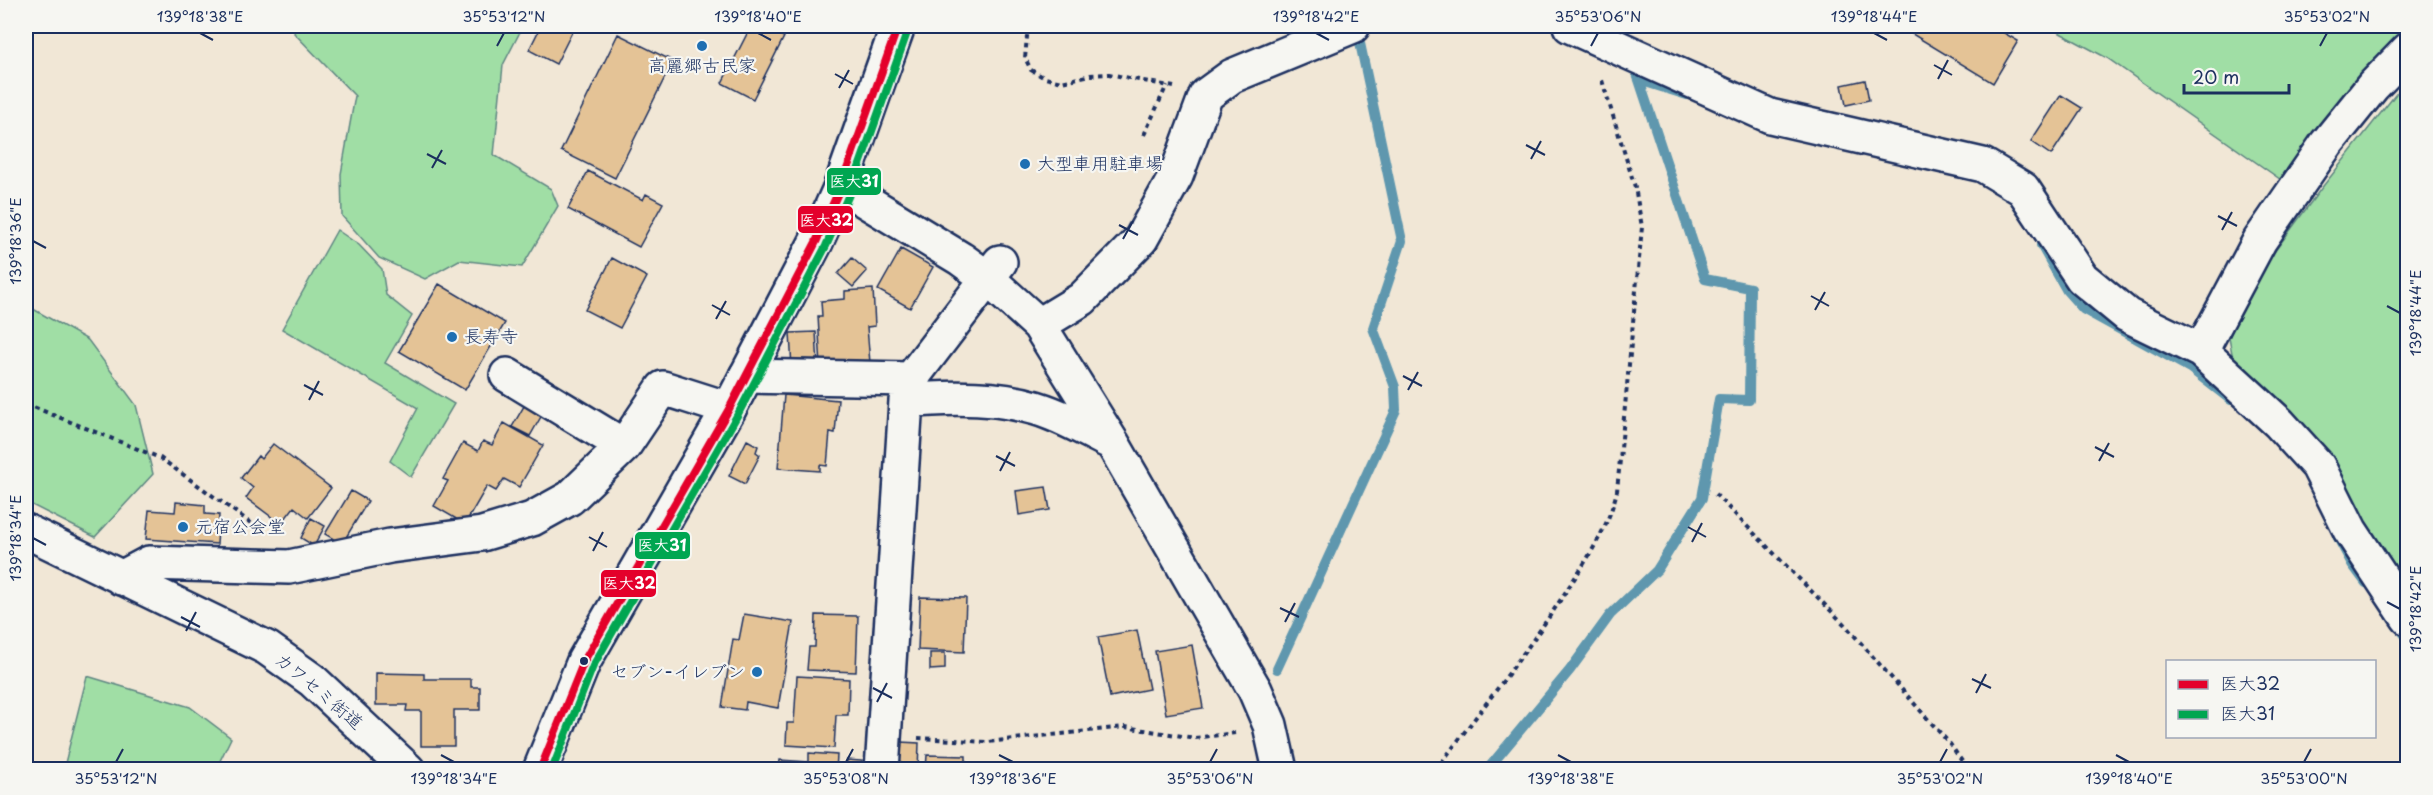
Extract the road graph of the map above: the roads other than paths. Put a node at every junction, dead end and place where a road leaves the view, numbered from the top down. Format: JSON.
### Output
{"nodes":[{"id":1,"x":898,"y":26,"type":"edge"},
{"id":2,"x":1353,"y":26,"type":"edge"},
{"id":3,"x":1578,"y":29,"type":"edge"},
{"id":4,"x":2408,"y":50,"type":"edge"},
{"id":5,"x":841,"y":186,"type":"junction"},
{"id":6,"x":993,"y":269,"type":"junction"},
{"id":7,"x":1039,"y":325,"type":"junction"},
{"id":8,"x":2201,"y":351,"type":"junction"},
{"id":9,"x":507,"y":375,"type":"dead end"},
{"id":10,"x":746,"y":376,"type":"junction"},
{"id":11,"x":909,"y":390,"type":"junction"},
{"id":12,"x":729,"y":409,"type":"junction"},
{"id":13,"x":1113,"y":444,"type":"junction"},
{"id":14,"x":624,"y":446,"type":"junction"},
{"id":15,"x":26,"y":531,"type":"edge"},
{"id":16,"x":121,"y":578,"type":"junction"},
{"id":17,"x":2408,"y":618,"type":"edge"},
{"id":18,"x":408,"y":770,"type":"edge"},
{"id":19,"x":540,"y":770,"type":"edge"},
{"id":20,"x":882,"y":770,"type":"edge"},
{"id":21,"x":1280,"y":770,"type":"edge"}],
"edges":[{"from":1,"to":5,"type":"street"},
{"from":2,"to":7,"type":"street"},
{"from":3,"to":8,"type":"street"},
{"from":4,"to":8,"type":"street"},
{"from":5,"to":6,"type":"street"},
{"from":5,"to":10,"type":"street"},
{"from":6,"to":7,"type":"street"},
{"from":6,"to":11,"type":"street"},
{"from":7,"to":13,"type":"street"},
{"from":8,"to":17,"type":"street"},
{"from":9,"to":14,"type":"street"},
{"from":10,"to":11,"type":"street"},
{"from":10,"to":12,"type":"street"},
{"from":11,"to":13,"type":"street"},
{"from":11,"to":20,"type":"street"},
{"from":12,"to":14,"type":"street"},
{"from":12,"to":19,"type":"street"},
{"from":13,"to":21,"type":"street"},
{"from":14,"to":16,"type":"street"},
{"from":15,"to":16,"type":"street","name":"カワセミ街道"},
{"from":16,"to":18,"type":"street","name":"カワセミ街道"}]}
